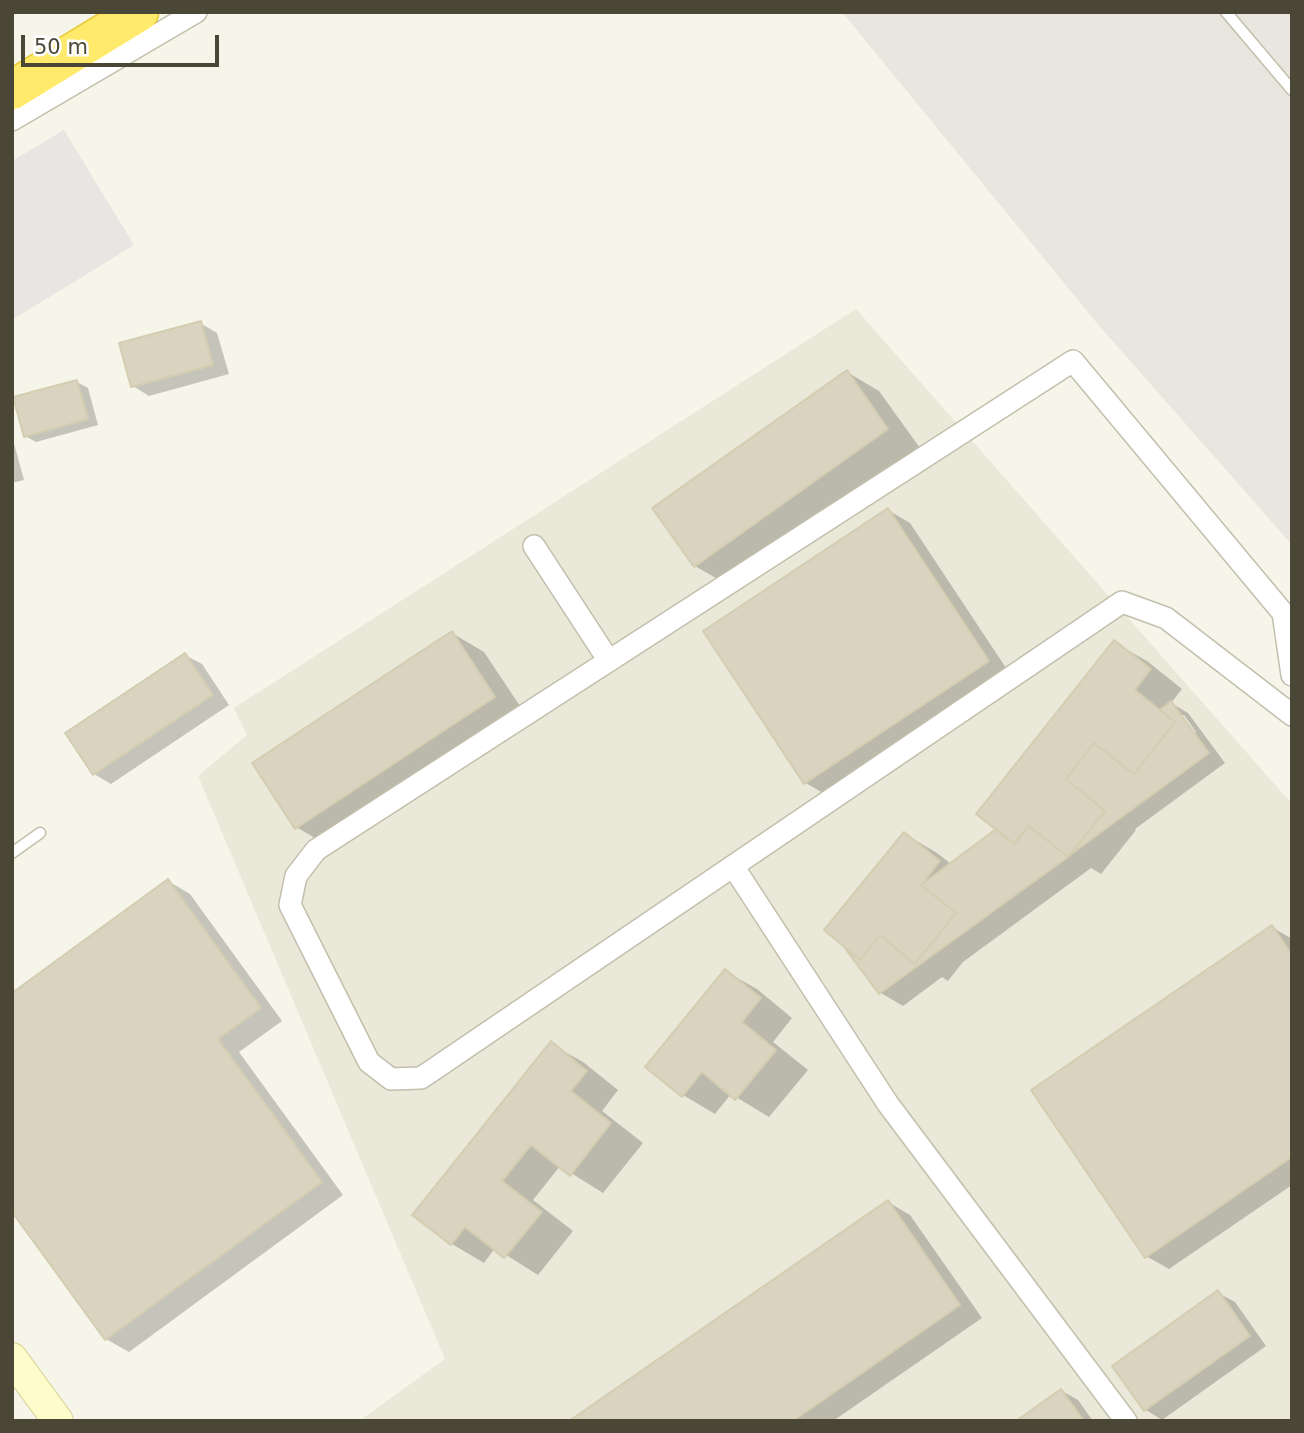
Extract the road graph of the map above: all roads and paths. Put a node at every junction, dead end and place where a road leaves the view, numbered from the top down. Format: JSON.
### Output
{"nodes":[{"id":1,"x":139,"y":12,"type":"edge"},
{"id":2,"x":196,"y":12,"type":"edge"},
{"id":3,"x":1226,"y":12,"type":"edge"},
{"id":4,"x":12,"y":90,"type":"edge"},
{"id":5,"x":1292,"y":90,"type":"edge"},
{"id":6,"x":12,"y":120,"type":"edge"},
{"id":7,"x":534,"y":546,"type":"dead end"},
{"id":8,"x":609,"y":661,"type":"junction"},
{"id":9,"x":1292,"y":675,"type":"edge"},
{"id":10,"x":1292,"y":715,"type":"edge"},
{"id":11,"x":40,"y":833,"type":"dead end"},
{"id":12,"x":12,"y":853,"type":"edge"},
{"id":13,"x":733,"y":866,"type":"junction"},
{"id":14,"x":12,"y":1358,"type":"edge"},
{"id":15,"x":58,"y":1421,"type":"edge"},
{"id":16,"x":1126,"y":1421,"type":"edge"}],
"edges":[{"from":1,"to":4,"type":"highway"},
{"from":2,"to":6,"type":"street"},
{"from":3,"to":5,"type":"lane"},
{"from":7,"to":8,"type":"street"},
{"from":8,"to":9,"type":"street"},
{"from":8,"to":13,"type":"street"},
{"from":10,"to":13,"type":"street"},
{"from":11,"to":12,"type":"lane"},
{"from":13,"to":16,"type":"street"},
{"from":14,"to":15,"type":"street"}]}
